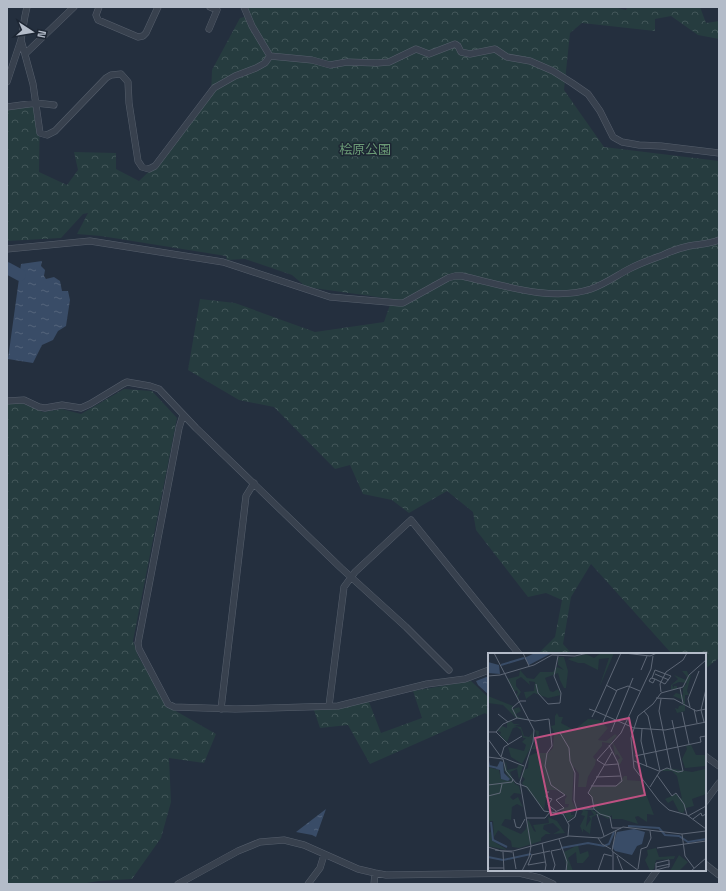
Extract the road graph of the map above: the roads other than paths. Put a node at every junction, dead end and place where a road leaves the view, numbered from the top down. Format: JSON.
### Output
{"nodes":[{"id":1,"x":74,"y":7,"type":"edge"},
{"id":2,"x":99,"y":7,"type":"edge"},
{"id":3,"x":158,"y":7,"type":"edge"},
{"id":4,"x":210,"y":7,"type":"edge"},
{"id":5,"x":244,"y":7,"type":"edge"},
{"id":6,"x":27,"y":8,"type":"edge"},
{"id":7,"x":217,"y":8,"type":"edge"},
{"id":8,"x":209,"y":29,"type":"dead end"},
{"id":9,"x":21,"y":40,"type":"junction"},
{"id":10,"x":25,"y":55,"type":"junction"},
{"id":11,"x":270,"y":56,"type":"junction"},
{"id":12,"x":12,"y":66,"type":"junction"},
{"id":13,"x":7,"y":82,"type":"edge"},
{"id":14,"x":36,"y":103,"type":"junction"},
{"id":15,"x":54,"y":105,"type":"dead end"},
{"id":16,"x":7,"y":107,"type":"edge"},
{"id":17,"x":719,"y":153,"type":"edge"},
{"id":18,"x":719,"y":240,"type":"edge"},
{"id":19,"x":7,"y":249,"type":"edge"},
{"id":20,"x":7,"y":401,"type":"edge"},
{"id":21,"x":183,"y":414,"type":"junction"},
{"id":22,"x":254,"y":483,"type":"junction"},
{"id":23,"x":351,"y":577,"type":"junction"},
{"id":24,"x":518,"y":653,"type":"edge"},
{"id":25,"x":449,"y":670,"type":"dead end"},
{"id":26,"x":488,"y":670,"type":"edge"},
{"id":27,"x":329,"y":706,"type":"junction"},
{"id":28,"x":221,"y":709,"type":"junction"},
{"id":29,"x":706,"y":757,"type":"edge"},
{"id":30,"x":719,"y":766,"type":"edge"},
{"id":31,"x":719,"y":783,"type":"edge"},
{"id":32,"x":706,"y":801,"type":"edge"},
{"id":33,"x":324,"y":855,"type":"junction"},
{"id":34,"x":706,"y":865,"type":"edge"},
{"id":35,"x":656,"y":871,"type":"edge"},
{"id":36,"x":375,"y":874,"type":"junction"},
{"id":37,"x":719,"y":874,"type":"edge"},
{"id":38,"x":178,"y":884,"type":"edge"},
{"id":39,"x":308,"y":884,"type":"edge"},
{"id":40,"x":374,"y":884,"type":"edge"},
{"id":41,"x":553,"y":884,"type":"edge"},
{"id":42,"x":647,"y":884,"type":"edge"}],
"edges":[{"from":1,"to":10,"type":"street"},
{"from":2,"to":3,"type":"street"},
{"from":4,"to":7,"type":"street"},
{"from":5,"to":11,"type":"street"},
{"from":6,"to":9,"type":"street"},
{"from":7,"to":8,"type":"street"},
{"from":9,"to":10,"type":"street"},
{"from":9,"to":12,"type":"street"},
{"from":10,"to":12,"type":"street"},
{"from":10,"to":14,"type":"street"},
{"from":11,"to":14,"type":"street"},
{"from":11,"to":17,"type":"street"},
{"from":12,"to":13,"type":"street"},
{"from":14,"to":15,"type":"street"},
{"from":14,"to":16,"type":"street"},
{"from":18,"to":19,"type":"street"},
{"from":20,"to":21,"type":"street"},
{"from":21,"to":22,"type":"street"},
{"from":21,"to":28,"type":"street"},
{"from":22,"to":23,"type":"street"},
{"from":22,"to":28,"type":"street"},
{"from":23,"to":24,"type":"street"},
{"from":23,"to":25,"type":"street"},
{"from":23,"to":27,"type":"street"},
{"from":26,"to":27,"type":"street"},
{"from":27,"to":28,"type":"street"},
{"from":29,"to":30,"type":"street"},
{"from":31,"to":32,"type":"street"},
{"from":33,"to":36,"type":"street"},
{"from":33,"to":38,"type":"street"},
{"from":33,"to":39,"type":"street"},
{"from":34,"to":37,"type":"street"},
{"from":35,"to":42,"type":"street"},
{"from":36,"to":40,"type":"street"},
{"from":36,"to":41,"type":"street"}]}
